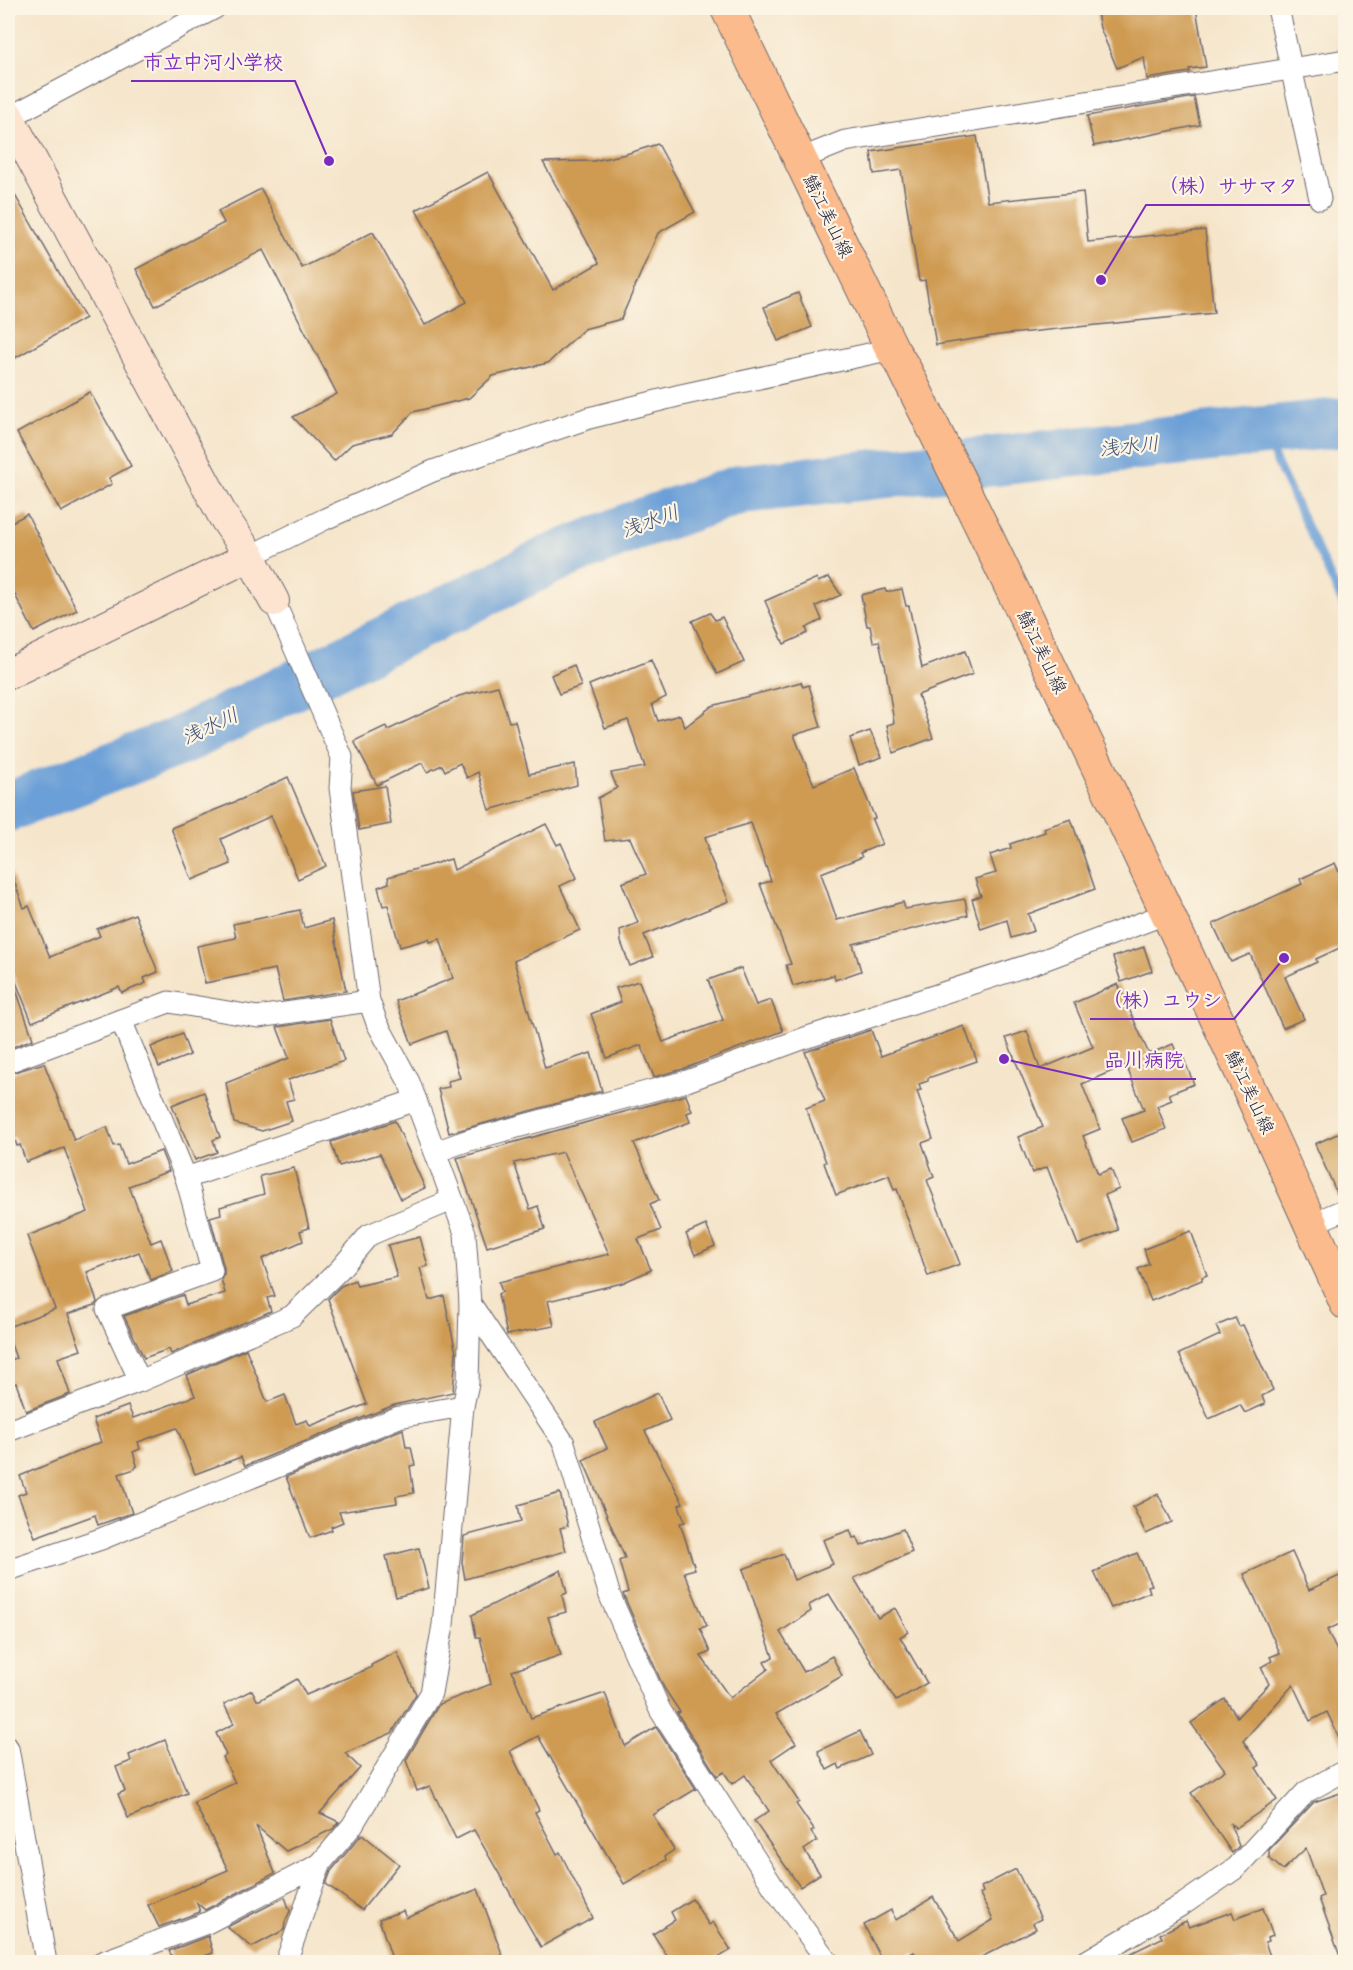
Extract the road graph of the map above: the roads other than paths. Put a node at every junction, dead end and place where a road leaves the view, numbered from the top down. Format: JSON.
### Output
{"nodes":[{"id":1,"x":215,"y":8,"type":"edge"},
{"id":2,"x":727,"y":8,"type":"edge"},
{"id":3,"x":1278,"y":8,"type":"edge"},
{"id":4,"x":1346,"y":60,"type":"edge"},
{"id":5,"x":1292,"y":69,"type":"junction"},
{"id":6,"x":8,"y":117,"type":"edge"},
{"id":7,"x":800,"y":159,"type":"junction"},
{"id":8,"x":1320,"y":199,"type":"dead end"},
{"id":9,"x":898,"y":359,"type":"junction"},
{"id":10,"x":250,"y":555,"type":"junction"},
{"id":11,"x":273,"y":601,"type":"joint"},
{"id":12,"x":8,"y":674,"type":"edge"},
{"id":13,"x":1168,"y":913,"type":"junction"},
{"id":14,"x":369,"y":1001,"type":"junction"},
{"id":15,"x":121,"y":1020,"type":"junction"},
{"id":16,"x":8,"y":1062,"type":"edge"},
{"id":17,"x":416,"y":1100,"type":"junction"},
{"id":18,"x":435,"y":1152,"type":"junction"},
{"id":19,"x":186,"y":1178,"type":"junction"},
{"id":20,"x":452,"y":1200,"type":"junction"},
{"id":21,"x":1346,"y":1209,"type":"edge"},
{"id":22,"x":1311,"y":1224,"type":"junction"},
{"id":23,"x":470,"y":1303,"type":"junction"},
{"id":24,"x":1346,"y":1303,"type":"edge"},
{"id":25,"x":140,"y":1381,"type":"junction"},
{"id":26,"x":463,"y":1406,"type":"junction"},
{"id":27,"x":8,"y":1431,"type":"edge"},
{"id":28,"x":8,"y":1570,"type":"edge"},
{"id":29,"x":8,"y":1748,"type":"edge"},
{"id":30,"x":1346,"y":1770,"type":"edge"},
{"id":31,"x":320,"y":1864,"type":"junction"},
{"id":32,"x":46,"y":1962,"type":"edge"},
{"id":33,"x":102,"y":1962,"type":"edge"},
{"id":34,"x":286,"y":1962,"type":"edge"},
{"id":35,"x":828,"y":1962,"type":"edge"},
{"id":36,"x":1085,"y":1962,"type":"edge"}],
"edges":[{"from":1,"to":6,"type":"street"},
{"from":2,"to":7,"type":"main road","name":"鯖江美山線"},
{"from":3,"to":5,"type":"street"},
{"from":4,"to":5,"type":"street"},
{"from":5,"to":7,"type":"street"},
{"from":5,"to":8,"type":"street"},
{"from":6,"to":10,"type":"street"},
{"from":7,"to":9,"type":"main road","name":"鯖江美山線"},
{"from":9,"to":10,"type":"street"},
{"from":9,"to":13,"type":"main road","name":"鯖江美山線"},
{"from":10,"to":11,"type":"street"},
{"from":10,"to":12,"type":"street"},
{"from":11,"to":14,"type":"street"},
{"from":13,"to":18,"type":"street"},
{"from":13,"to":22,"type":"main road","name":"鯖江美山線"},
{"from":14,"to":15,"type":"street"},
{"from":14,"to":17,"type":"street"},
{"from":15,"to":16,"type":"street"},
{"from":15,"to":19,"type":"street"},
{"from":17,"to":18,"type":"street"},
{"from":17,"to":19,"type":"street"},
{"from":18,"to":20,"type":"street"},
{"from":19,"to":25,"type":"street"},
{"from":20,"to":23,"type":"street"},
{"from":20,"to":25,"type":"street"},
{"from":21,"to":22,"type":"street"},
{"from":22,"to":24,"type":"main road","name":"鯖江美山線"},
{"from":23,"to":26,"type":"street"},
{"from":23,"to":35,"type":"street"},
{"from":25,"to":27,"type":"street"},
{"from":26,"to":28,"type":"street"},
{"from":26,"to":31,"type":"street"},
{"from":29,"to":32,"type":"street"},
{"from":30,"to":36,"type":"street"},
{"from":31,"to":33,"type":"street"},
{"from":31,"to":34,"type":"street"}]}
